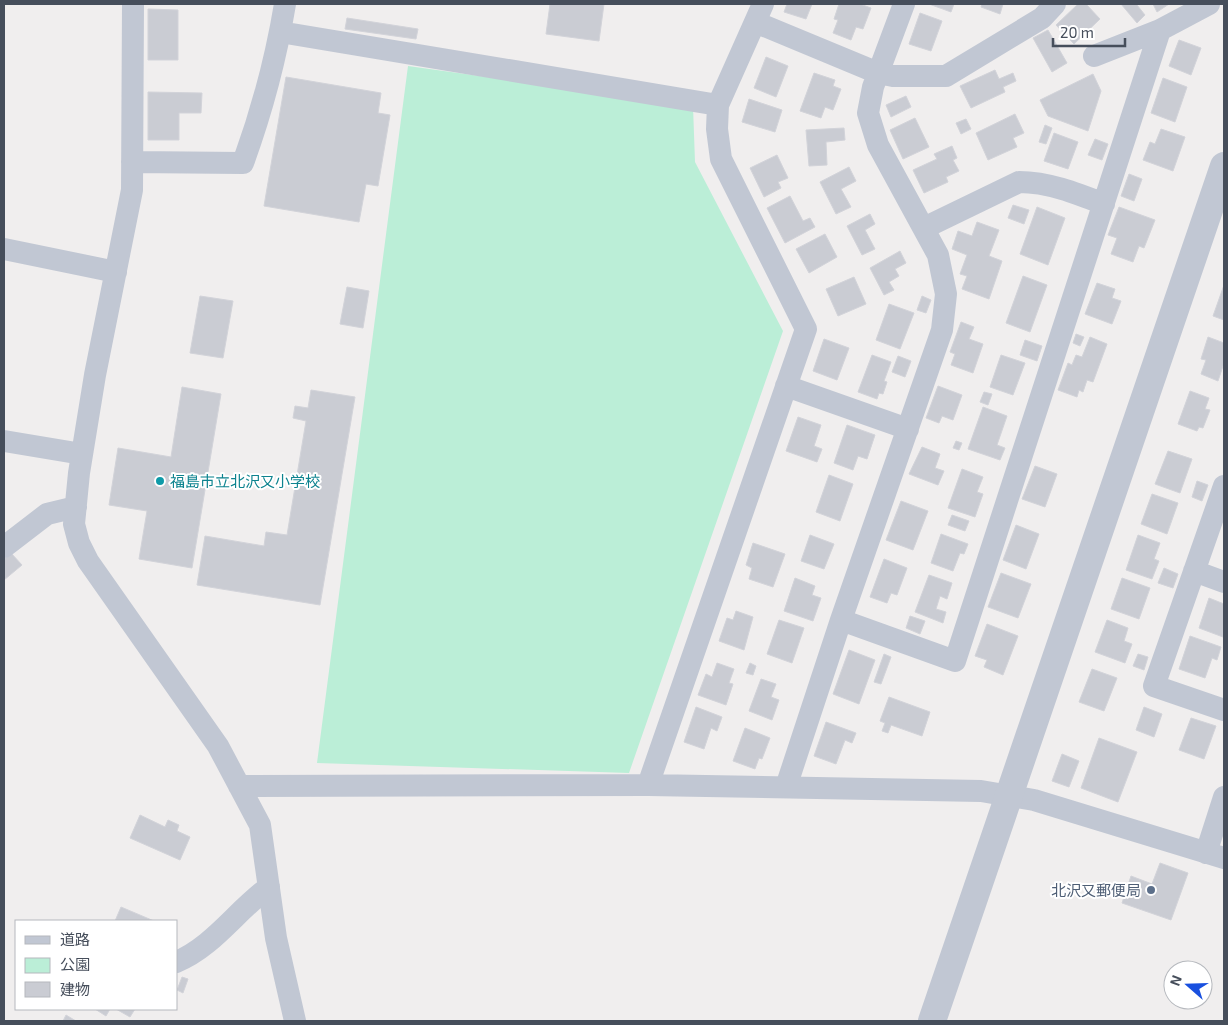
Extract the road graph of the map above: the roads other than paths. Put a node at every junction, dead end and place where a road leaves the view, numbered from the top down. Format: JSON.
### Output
{"nodes":[{"id":1,"x":133,"y":4,"type":"edge"},
{"id":2,"x":285,"y":4,"type":"edge"},
{"id":3,"x":904,"y":4,"type":"edge"},
{"id":4,"x":1055,"y":4,"type":"edge"},
{"id":5,"x":1209,"y":4,"type":"edge"},
{"id":6,"x":759,"y":13,"type":"edge"},
{"id":7,"x":1160,"y":30,"type":"junction"},
{"id":8,"x":280,"y":32,"type":"junction"},
{"id":9,"x":1094,"y":56,"type":"dead end"},
{"id":10,"x":878,"y":73,"type":"junction"},
{"id":11,"x":718,"y":105,"type":"junction"},
{"id":12,"x":132,"y":162,"type":"junction"},
{"id":13,"x":1224,"y":166,"type":"edge"},
{"id":14,"x":1104,"y":204,"type":"junction"},
{"id":15,"x":924,"y":228,"type":"junction"},
{"id":16,"x":4,"y":249,"type":"edge"},
{"id":17,"x":116,"y":272,"type":"junction"},
{"id":18,"x":786,"y":386,"type":"junction"},
{"id":19,"x":908,"y":430,"type":"junction"},
{"id":20,"x":4,"y":441,"type":"edge"},
{"id":21,"x":82,"y":454,"type":"junction"},
{"id":22,"x":1224,"y":486,"type":"edge"},
{"id":23,"x":76,"y":507,"type":"junction"},
{"id":24,"x":4,"y":547,"type":"edge"},
{"id":25,"x":1194,"y":571,"type":"junction"},
{"id":26,"x":1224,"y":582,"type":"edge"},
{"id":27,"x":841,"y":620,"type":"junction"},
{"id":28,"x":1224,"y":710,"type":"edge"},
{"id":29,"x":648,"y":785,"type":"junction"},
{"id":30,"x":239,"y":786,"type":"junction"},
{"id":31,"x":786,"y":787,"type":"junction"},
{"id":32,"x":1009,"y":796,"type":"junction"},
{"id":33,"x":1224,"y":798,"type":"edge"},
{"id":34,"x":1215,"y":855,"type":"edge"},
{"id":35,"x":269,"y":887,"type":"junction"},
{"id":36,"x":178,"y":961,"type":"edge"},
{"id":37,"x":295,"y":1021,"type":"edge"},
{"id":38,"x":932,"y":1021,"type":"edge"}],
"edges":[{"from":1,"to":12,"type":"street"},
{"from":2,"to":8,"type":"street"},
{"from":3,"to":10,"type":"street"},
{"from":4,"to":10,"type":"street"},
{"from":5,"to":7,"type":"street"},
{"from":6,"to":10,"type":"street"},
{"from":6,"to":11,"type":"street"},
{"from":7,"to":9,"type":"street"},
{"from":7,"to":14,"type":"street"},
{"from":8,"to":11,"type":"street"},
{"from":8,"to":12,"type":"street"},
{"from":10,"to":15,"type":"street"},
{"from":11,"to":18,"type":"street"},
{"from":12,"to":17,"type":"street"},
{"from":13,"to":32,"type":"street"},
{"from":14,"to":15,"type":"street"},
{"from":14,"to":27,"type":"street"},
{"from":15,"to":19,"type":"street"},
{"from":16,"to":17,"type":"street"},
{"from":17,"to":21,"type":"street"},
{"from":18,"to":19,"type":"street"},
{"from":18,"to":29,"type":"street"},
{"from":19,"to":27,"type":"street"},
{"from":20,"to":21,"type":"street"},
{"from":21,"to":23,"type":"street"},
{"from":22,"to":25,"type":"street"},
{"from":23,"to":24,"type":"street"},
{"from":23,"to":30,"type":"street"},
{"from":25,"to":26,"type":"street"},
{"from":25,"to":28,"type":"street"},
{"from":27,"to":31,"type":"street"},
{"from":29,"to":30,"type":"street"},
{"from":29,"to":31,"type":"street"},
{"from":30,"to":35,"type":"street"},
{"from":31,"to":32,"type":"street"},
{"from":32,"to":34,"type":"street"},
{"from":32,"to":38,"type":"street"},
{"from":33,"to":34,"type":"street"},
{"from":35,"to":36,"type":"street"},
{"from":35,"to":37,"type":"street"}]}
